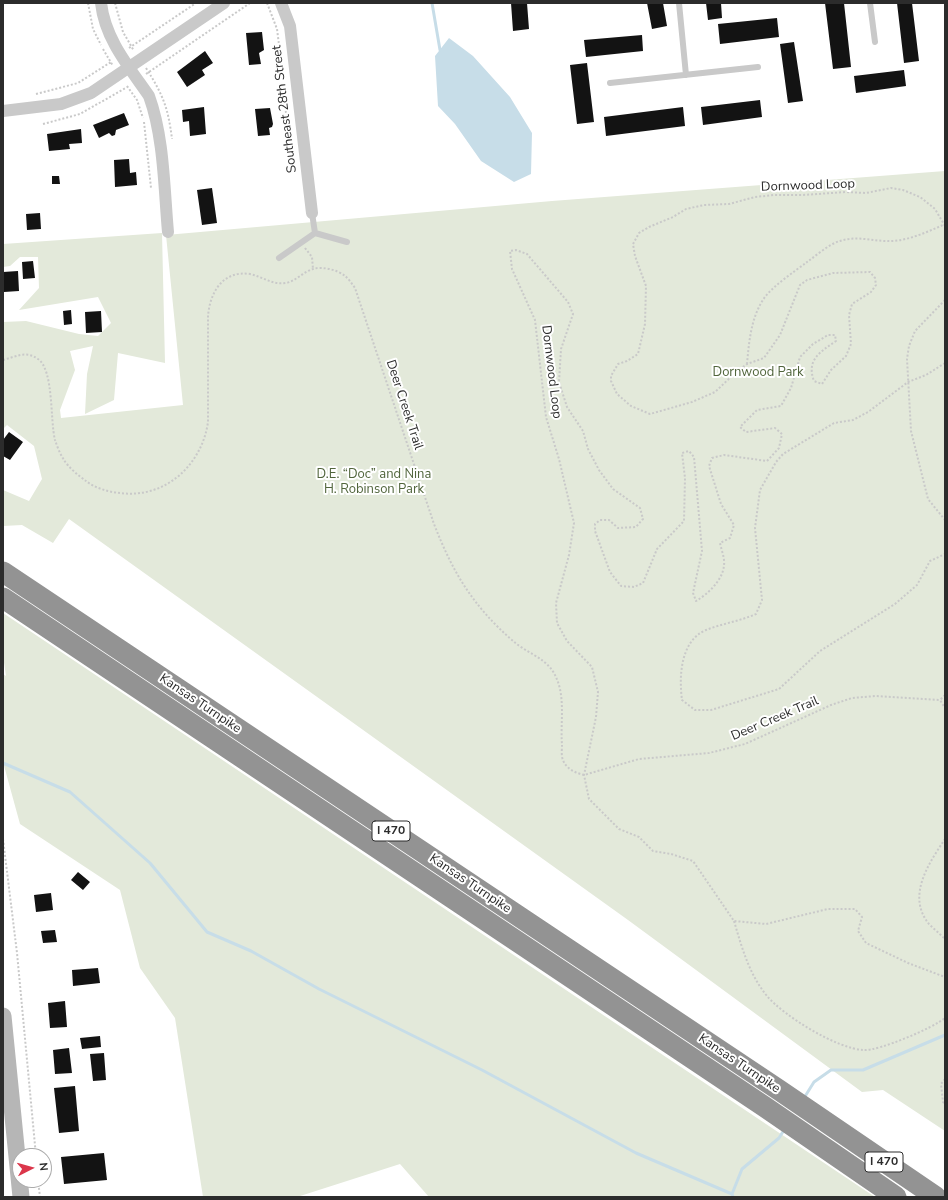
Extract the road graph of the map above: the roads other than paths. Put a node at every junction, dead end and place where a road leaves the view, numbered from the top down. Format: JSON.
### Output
{"nodes":[{"id":1,"x":101,"y":3,"type":"edge"},
{"id":2,"x":224,"y":3,"type":"edge"},
{"id":3,"x":281,"y":3,"type":"edge"},
{"id":4,"x":679,"y":3,"type":"edge"},
{"id":5,"x":870,"y":3,"type":"edge"},
{"id":6,"x":875,"y":42,"type":"dead end"},
{"id":7,"x":129,"y":67,"type":"junction"},
{"id":8,"x":758,"y":67,"type":"dead end"},
{"id":9,"x":686,"y":75,"type":"junction"},
{"id":10,"x":610,"y":83,"type":"dead end"},
{"id":11,"x":3,"y":111,"type":"edge"},
{"id":12,"x":312,"y":213,"type":"joint"},
{"id":13,"x":168,"y":232,"type":"dead end"},
{"id":14,"x":315,"y":233,"type":"junction"},
{"id":15,"x":346,"y":242,"type":"dead end"},
{"id":16,"x":279,"y":258,"type":"dead end"},
{"id":17,"x":3,"y":572,"type":"edge"},
{"id":18,"x":3,"y":598,"type":"edge"},
{"id":19,"x":3,"y":1016,"type":"edge"},
{"id":20,"x":21,"y":1197,"type":"edge"},
{"id":21,"x":896,"y":1197,"type":"edge"},
{"id":22,"x":936,"y":1197,"type":"edge"}],
"edges":[{"from":1,"to":7,"type":"street"},
{"from":2,"to":7,"type":"street"},
{"from":3,"to":12,"type":"street","name":"Southeast 28th Street"},
{"from":4,"to":9,"type":"lane"},
{"from":5,"to":6,"type":"lane"},
{"from":7,"to":11,"type":"street"},
{"from":7,"to":13,"type":"street"},
{"from":8,"to":9,"type":"lane"},
{"from":9,"to":10,"type":"lane"},
{"from":12,"to":14,"type":"lane"},
{"from":14,"to":15,"type":"lane"},
{"from":14,"to":16,"type":"lane"},
{"from":17,"to":22,"type":"highway","name":"Kansas Turnpike","number":"I 470"},
{"from":18,"to":21,"type":"highway","name":"Kansas Turnpike","number":"I 470"},
{"from":19,"to":20,"type":"main road"}]}
